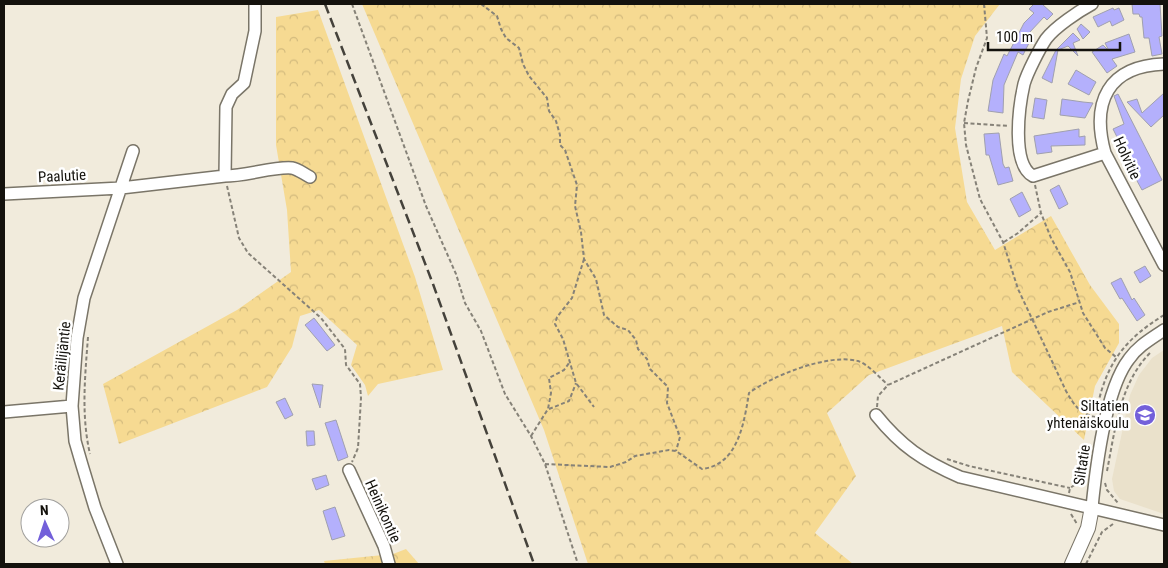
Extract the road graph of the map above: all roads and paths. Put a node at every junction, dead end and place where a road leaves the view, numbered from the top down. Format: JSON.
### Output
{"nodes":[{"id":1,"x":255,"y":4,"type":"edge"},
{"id":2,"x":352,"y":4,"type":"edge"},
{"id":3,"x":481,"y":4,"type":"edge"},
{"id":4,"x":984,"y":4,"type":"edge"},
{"id":5,"x":1092,"y":4,"type":"edge"},
{"id":6,"x":1164,"y":64,"type":"edge"},
{"id":7,"x":964,"y":124,"type":"junction"},
{"id":8,"x":1018,"y":126,"type":"junction"},
{"id":9,"x":133,"y":151,"type":"dead end"},
{"id":10,"x":1106,"y":153,"type":"junction"},
{"id":11,"x":225,"y":176,"type":"junction"},
{"id":12,"x":1033,"y":176,"type":"junction"},
{"id":13,"x":310,"y":177,"type":"dead end"},
{"id":14,"x":121,"y":188,"type":"junction"},
{"id":15,"x":4,"y":194,"type":"edge"},
{"id":16,"x":1041,"y":213,"type":"junction"},
{"id":17,"x":1004,"y":242,"type":"junction"},
{"id":18,"x":584,"y":259,"type":"junction"},
{"id":19,"x":1164,"y":265,"type":"edge"},
{"id":20,"x":1080,"y":302,"type":"junction"},
{"id":21,"x":1032,"y":319,"type":"junction"},
{"id":22,"x":1164,"y":330,"type":"edge"},
{"id":23,"x":88,"y":333,"type":"dead end"},
{"id":24,"x":1157,"y":348,"type":"dead end"},
{"id":25,"x":1116,"y":357,"type":"dead end"},
{"id":26,"x":569,"y":363,"type":"junction"},
{"id":27,"x":576,"y":383,"type":"junction"},
{"id":28,"x":888,"y":385,"type":"junction"},
{"id":29,"x":72,"y":406,"type":"junction"},
{"id":30,"x":594,"y":407,"type":"dead end"},
{"id":31,"x":879,"y":409,"type":"joint"},
{"id":32,"x":548,"y":410,"type":"junction"},
{"id":33,"x":4,"y":412,"type":"edge"},
{"id":34,"x":1095,"y":418,"type":"dead end"},
{"id":35,"x":531,"y":436,"type":"junction"},
{"id":36,"x":676,"y":451,"type":"junction"},
{"id":37,"x":946,"y":459,"type":"dead end"},
{"id":38,"x":92,"y":461,"type":"dead end"},
{"id":39,"x":545,"y":464,"type":"junction"},
{"id":40,"x":349,"y":470,"type":"joint"},
{"id":41,"x":1107,"y":473,"type":"dead end"},
{"id":42,"x":1105,"y":482,"type":"dead end"},
{"id":43,"x":1070,"y":488,"type":"dead end"},
{"id":44,"x":1092,"y":507,"type":"junction"},
{"id":45,"x":1128,"y":516,"type":"junction"},
{"id":46,"x":1115,"y":523,"type":"dead end"},
{"id":47,"x":1164,"y":525,"type":"edge"},
{"id":48,"x":117,"y":564,"type":"edge"},
{"id":49,"x":389,"y":564,"type":"edge"},
{"id":50,"x":578,"y":564,"type":"edge"},
{"id":51,"x":1072,"y":564,"type":"edge"},
{"id":52,"x":1086,"y":564,"type":"edge"}],
"edges":[{"from":1,"to":11,"type":"street"},
{"from":2,"to":35,"type":"path"},
{"from":3,"to":18,"type":"path"},
{"from":4,"to":7,"type":"path"},
{"from":5,"to":8,"type":"street"},
{"from":6,"to":10,"type":"street","name":"Holvitie"},
{"from":7,"to":8,"type":"path"},
{"from":7,"to":17,"type":"path"},
{"from":8,"to":12,"type":"street"},
{"from":9,"to":14,"type":"street","name":"Keräilijäntie"},
{"from":10,"to":12,"type":"street"},
{"from":10,"to":19,"type":"street","name":"Holvitie"},
{"from":11,"to":13,"type":"street","name":"Paalutie"},
{"from":11,"to":14,"type":"street","name":"Paalutie"},
{"from":11,"to":40,"type":"path"},
{"from":12,"to":16,"type":"path"},
{"from":14,"to":15,"type":"street","name":"Paalutie"},
{"from":14,"to":29,"type":"street","name":"Keräilijäntie"},
{"from":16,"to":17,"type":"path"},
{"from":16,"to":20,"type":"path"},
{"from":17,"to":21,"type":"path"},
{"from":18,"to":26,"type":"path"},
{"from":18,"to":36,"type":"path"},
{"from":20,"to":21,"type":"path"},
{"from":20,"to":25,"type":"path"},
{"from":21,"to":28,"type":"path"},
{"from":21,"to":34,"type":"path"},
{"from":22,"to":44,"type":"street","name":"Siltatie"},
{"from":23,"to":38,"type":"path"},
{"from":24,"to":41,"type":"path"},
{"from":26,"to":27,"type":"path"},
{"from":26,"to":32,"type":"path"},
{"from":27,"to":30,"type":"path"},
{"from":27,"to":32,"type":"path"},
{"from":28,"to":31,"type":"path"},
{"from":28,"to":36,"type":"path"},
{"from":29,"to":33,"type":"street"},
{"from":29,"to":48,"type":"street","name":"Keräilijäntie"},
{"from":31,"to":44,"type":"street"},
{"from":32,"to":35,"type":"path"},
{"from":35,"to":39,"type":"path"},
{"from":36,"to":39,"type":"path"},
{"from":37,"to":43,"type":"path"},
{"from":39,"to":50,"type":"path"},
{"from":40,"to":49,"type":"street","name":"Heinikontie"},
{"from":42,"to":45,"type":"path"},
{"from":44,"to":45,"type":"street"},
{"from":44,"to":51,"type":"main road","name":"Siltatie"},
{"from":45,"to":47,"type":"street"},
{"from":46,"to":52,"type":"path"}]}
